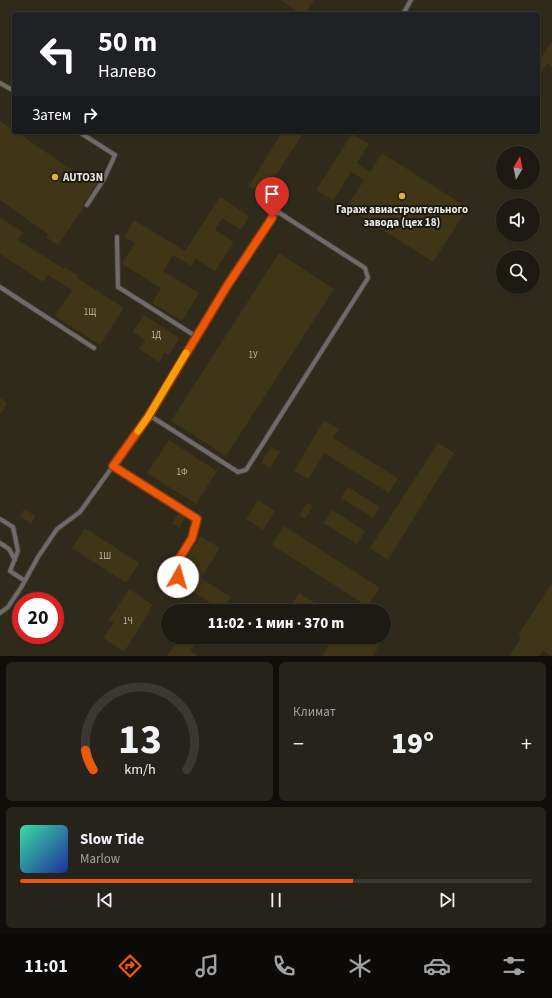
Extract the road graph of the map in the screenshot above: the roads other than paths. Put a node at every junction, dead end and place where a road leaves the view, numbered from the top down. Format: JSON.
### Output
{"nodes":[{"id":1,"x":412,"y":0,"type":"edge"},
{"id":2,"x":404,"y":12,"type":"edge"},
{"id":3,"x":0,"y":83,"type":"edge"},
{"id":4,"x":12,"y":90,"type":"edge"},
{"id":5,"x":82,"y":134,"type":"edge"},
{"id":6,"x":87,"y":205,"type":"dead end"},
{"id":7,"x":117,"y":237,"type":"dead end"},
{"id":8,"x":0,"y":287,"type":"edge"},
{"id":9,"x":197,"y":337,"type":"junction"},
{"id":10,"x":94,"y":348,"type":"dead end"},
{"id":11,"x":148,"y":417,"type":"junction"},
{"id":12,"x":113,"y":466,"type":"junction"},
{"id":13,"x":0,"y":519,"type":"edge"},
{"id":14,"x":0,"y":544,"type":"edge"},
{"id":15,"x":15,"y":560,"type":"junction"},
{"id":16,"x":25,"y":581,"type":"junction"},
{"id":17,"x":171,"y":591,"type":"dead end"},
{"id":18,"x":0,"y":613,"type":"edge"}],
"edges":[{"from":1,"to":2,"type":"lane"},
{"from":3,"to":4,"type":"lane"},
{"from":5,"to":6,"type":"lane"},
{"from":7,"to":9,"type":"lane"},
{"from":8,"to":10,"type":"lane"},
{"from":9,"to":11,"type":"lane"},
{"from":9,"to":11,"type":"lane"},
{"from":11,"to":12,"type":"lane"},
{"from":12,"to":16,"type":"lane"},
{"from":12,"to":17,"type":"lane"},
{"from":13,"to":15,"type":"lane"},
{"from":14,"to":15,"type":"lane"},
{"from":15,"to":16,"type":"lane"},
{"from":16,"to":18,"type":"lane"}]}
